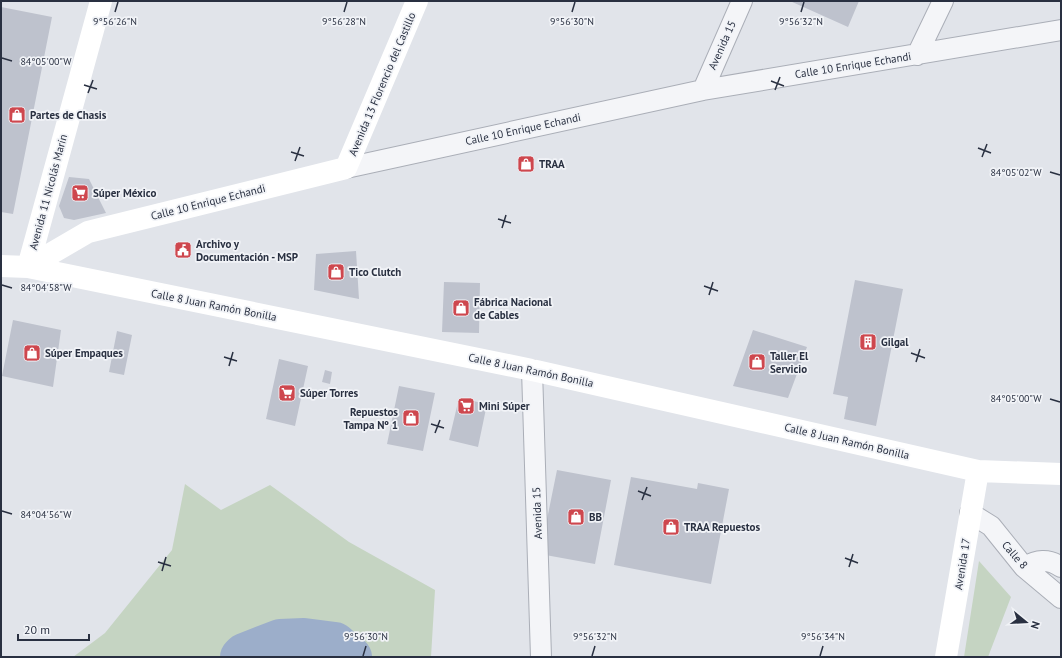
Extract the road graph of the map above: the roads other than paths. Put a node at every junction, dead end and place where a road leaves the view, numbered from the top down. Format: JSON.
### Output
{"nodes":[{"id":1,"x":101,"y":1,"type":"edge"},
{"id":2,"x":417,"y":1,"type":"edge"},
{"id":3,"x":742,"y":1,"type":"edge"},
{"id":4,"x":943,"y":1,"type":"edge"},
{"id":5,"x":1061,"y":30,"type":"edge"},
{"id":6,"x":917,"y":55,"type":"junction"},
{"id":7,"x":703,"y":90,"type":"junction"},
{"id":8,"x":346,"y":168,"type":"junction"},
{"id":9,"x":1,"y":252,"type":"edge"},
{"id":10,"x":1,"y":266,"type":"edge"},
{"id":11,"x":28,"y":266,"type":"junction"},
{"id":12,"x":532,"y":370,"type":"junction"},
{"id":13,"x":978,"y":471,"type":"junction"},
{"id":14,"x":1061,"y":474,"type":"edge"},
{"id":15,"x":970,"y":513,"type":"junction"},
{"id":16,"x":1024,"y":567,"type":"junction"},
{"id":17,"x":1061,"y":567,"type":"edge"},
{"id":18,"x":1061,"y":598,"type":"edge"},
{"id":19,"x":541,"y":657,"type":"edge"},
{"id":20,"x":946,"y":657,"type":"edge"}],
"edges":[{"from":1,"to":11,"type":"street","name":"Avenida 11 Nicolás Marín"},
{"from":2,"to":8,"type":"street","name":"Avenida 13 Florencio del Castillo"},
{"from":3,"to":7,"type":"street","name":"Avenida 15"},
{"from":4,"to":6,"type":"street"},
{"from":5,"to":6,"type":"street","name":"Calle 10 Enrique Echandi"},
{"from":6,"to":7,"type":"street","name":"Calle 10 Enrique Echandi"},
{"from":7,"to":8,"type":"street","name":"Calle 10 Enrique Echandi"},
{"from":8,"to":11,"type":"street","name":"Calle 10 Enrique Echandi"},
{"from":9,"to":11,"type":"street"},
{"from":10,"to":11,"type":"street","name":"Calle 8 Juan Ramón Bonilla"},
{"from":11,"to":12,"type":"street","name":"Calle 8 Juan Ramón Bonilla"},
{"from":12,"to":13,"type":"street","name":"Calle 8 Juan Ramón Bonilla"},
{"from":12,"to":19,"type":"street","name":"Avenida 15"},
{"from":13,"to":14,"type":"street","name":"Calle 8 Juan Ramón Bonilla"},
{"from":13,"to":15,"type":"street","name":"Avenida 17"},
{"from":15,"to":16,"type":"street","name":"Calle 8"},
{"from":15,"to":20,"type":"street","name":"Avenida 17"},
{"from":16,"to":17,"type":"street"},
{"from":16,"to":18,"type":"street","name":"Calle 8"}]}
